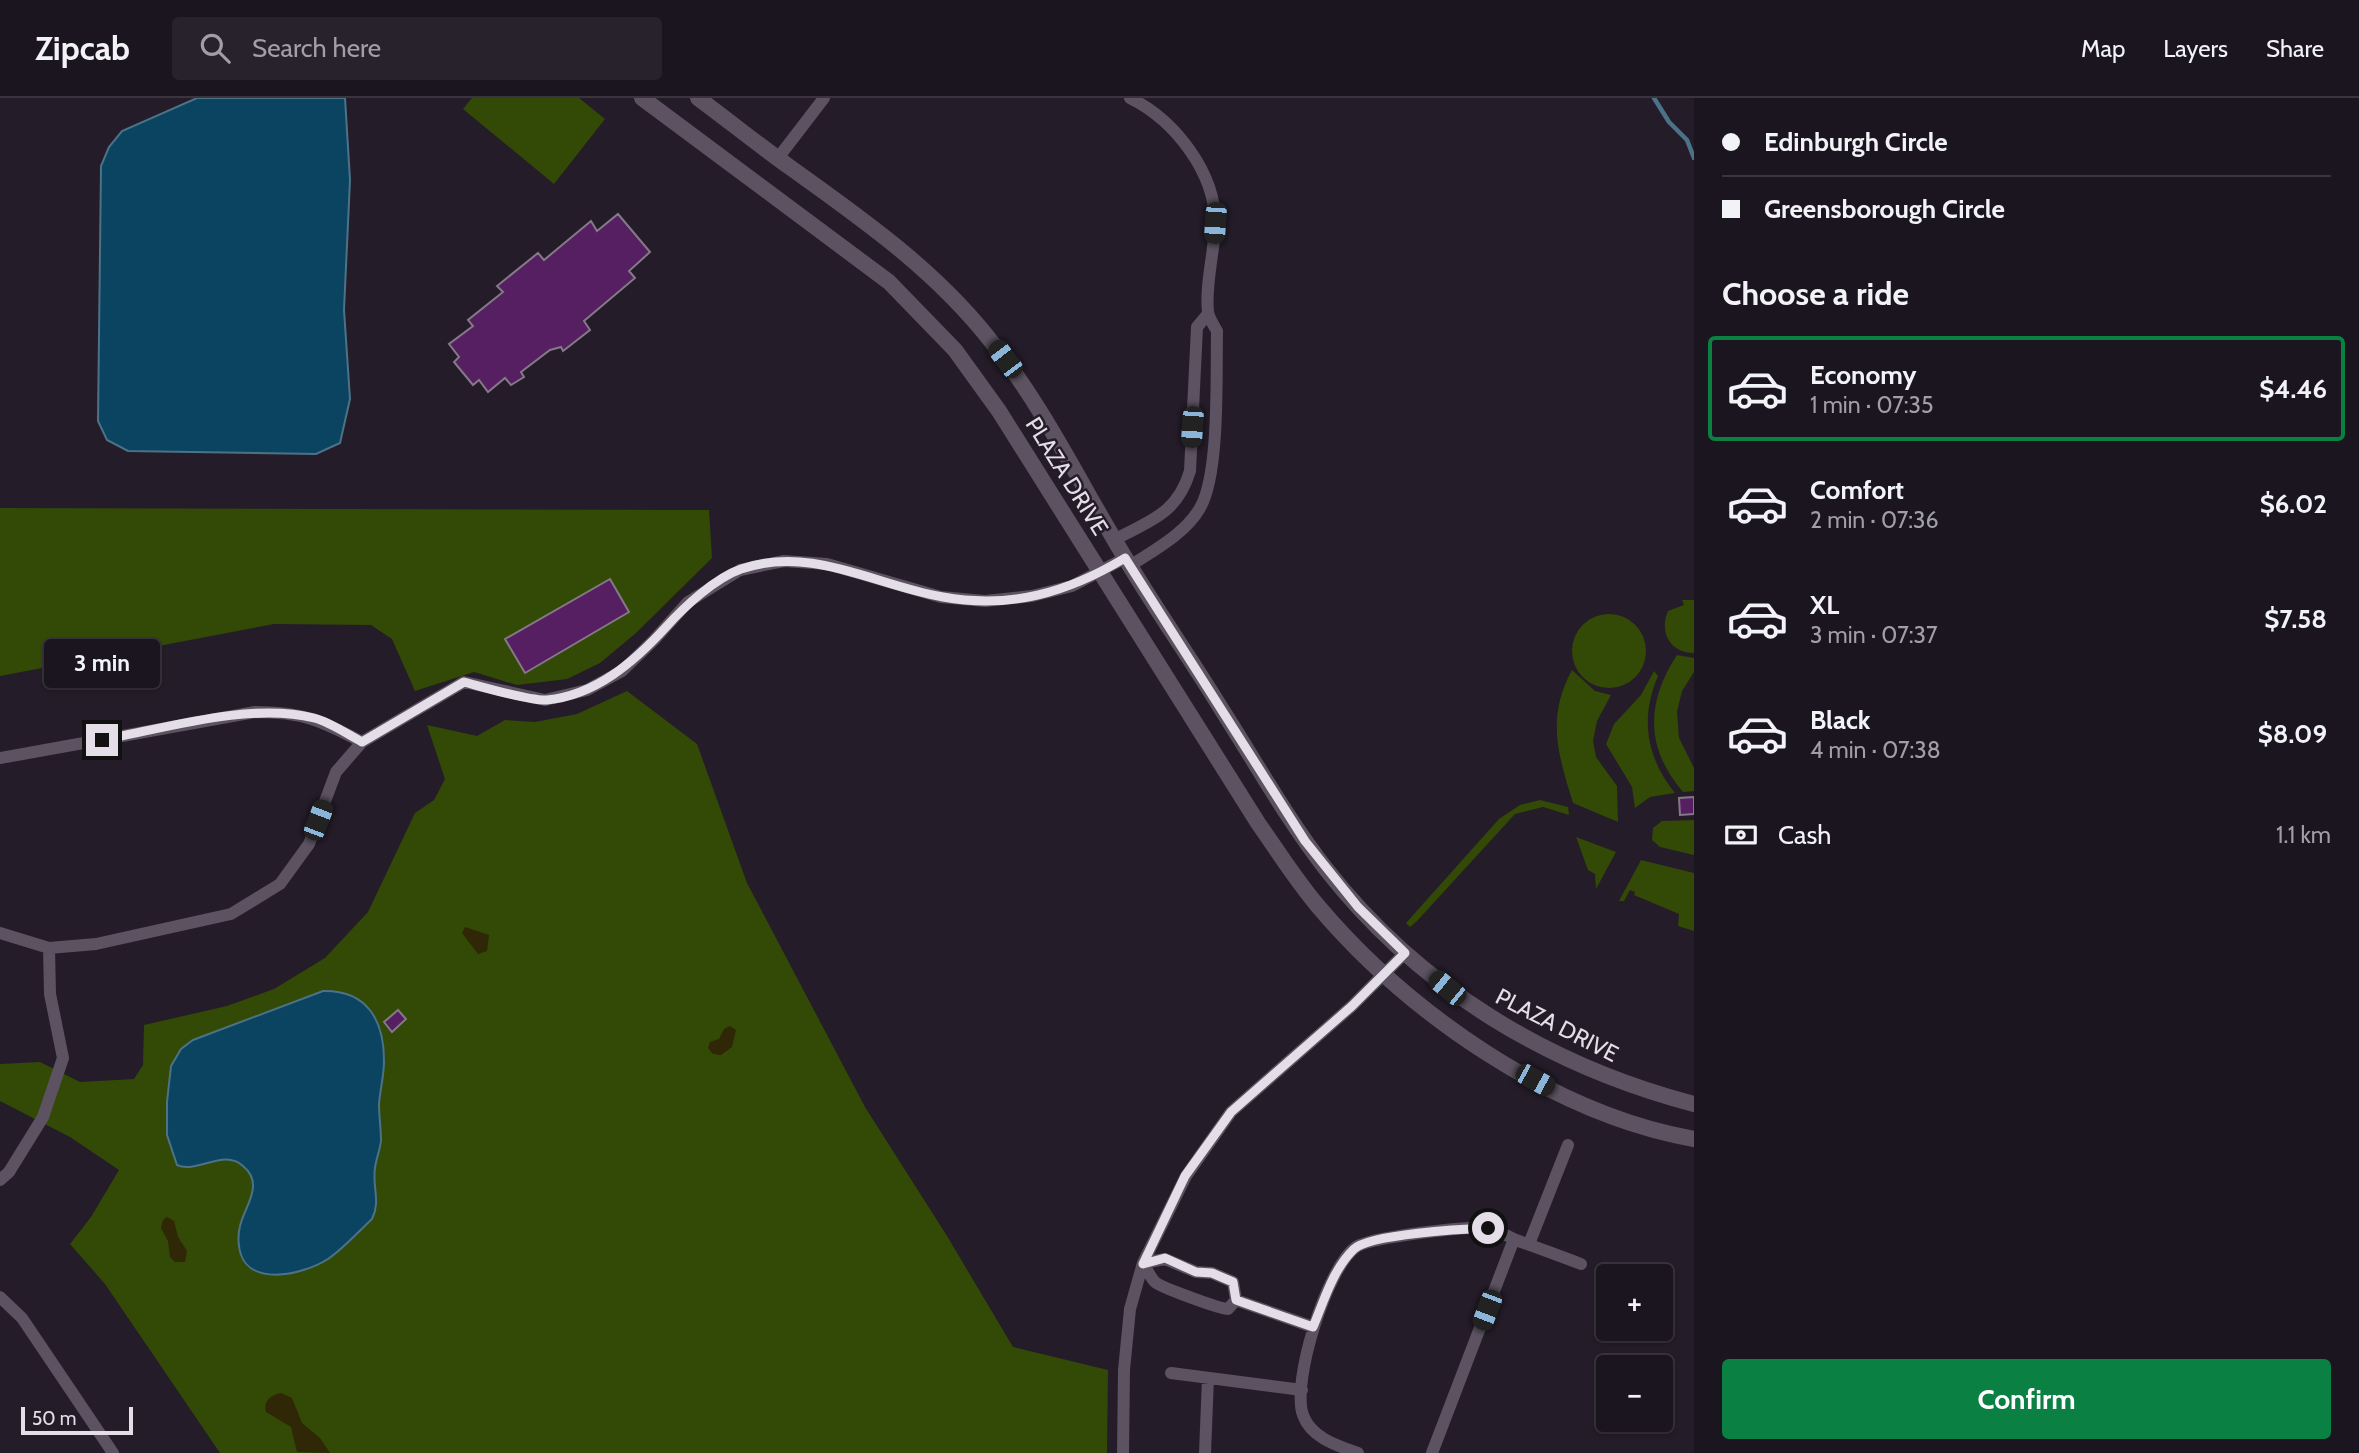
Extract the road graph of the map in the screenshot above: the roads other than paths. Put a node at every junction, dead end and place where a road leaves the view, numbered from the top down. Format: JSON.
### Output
{"nodes":[{"id":1,"x":642,"y":98,"type":"edge"},
{"id":2,"x":698,"y":98,"type":"edge"},
{"id":3,"x":824,"y":98,"type":"edge"},
{"id":4,"x":1130,"y":98,"type":"edge"},
{"id":5,"x":778,"y":158,"type":"junction"},
{"id":6,"x":1208,"y":314,"type":"junction"},
{"id":7,"x":1114,"y":540,"type":"junction"},
{"id":8,"x":1127,"y":562,"type":"junction"},
{"id":9,"x":1100,"y":573,"type":"junction"},
{"id":10,"x":362,"y":742,"type":"junction"},
{"id":11,"x":0,"y":758,"type":"edge"},
{"id":12,"x":0,"y":933,"type":"edge"},
{"id":13,"x":49,"y":948,"type":"junction"},
{"id":14,"x":1405,"y":953,"type":"junction"},
{"id":15,"x":1385,"y":974,"type":"junction"},
{"id":16,"x":1694,"y":1104,"type":"edge"},
{"id":17,"x":1694,"y":1139,"type":"edge"},
{"id":18,"x":1567,"y":1145,"type":"dead end"},
{"id":19,"x":0,"y":1180,"type":"edge"},
{"id":20,"x":1514,"y":1239,"type":"junction"},
{"id":21,"x":1529,"y":1244,"type":"junction"},
{"id":22,"x":1143,"y":1264,"type":"junction"},
{"id":23,"x":1581,"y":1264,"type":"dead end"},
{"id":24,"x":0,"y":1297,"type":"edge"},
{"id":25,"x":1236,"y":1300,"type":"junction"},
{"id":26,"x":1313,"y":1327,"type":"junction"},
{"id":27,"x":1171,"y":1373,"type":"dead end"},
{"id":28,"x":1208,"y":1378,"type":"junction"},
{"id":29,"x":1302,"y":1390,"type":"junction"},
{"id":30,"x":1334,"y":1449,"type":"edge"},
{"id":31,"x":113,"y":1453,"type":"edge"},
{"id":32,"x":1123,"y":1453,"type":"edge"},
{"id":33,"x":1205,"y":1453,"type":"edge"},
{"id":34,"x":1358,"y":1453,"type":"edge"},
{"id":35,"x":1432,"y":1453,"type":"edge"}],
"edges":[{"from":1,"to":9,"type":"street","name":"PLAZA DRIVE"},
{"from":2,"to":5,"type":"street","name":"PLAZA DRIVE"},
{"from":3,"to":5,"type":"street"},
{"from":4,"to":6,"type":"street"},
{"from":5,"to":7,"type":"street","name":"PLAZA DRIVE"},
{"from":6,"to":7,"type":"street"},
{"from":6,"to":8,"type":"street"},
{"from":7,"to":8,"type":"street","name":"PLAZA DRIVE"},
{"from":8,"to":9,"type":"street"},
{"from":8,"to":14,"type":"street","name":"PLAZA DRIVE"},
{"from":9,"to":10,"type":"street"},
{"from":9,"to":15,"type":"street","name":"PLAZA DRIVE"},
{"from":10,"to":11,"type":"street"},
{"from":10,"to":13,"type":"street"},
{"from":12,"to":13,"type":"street"},
{"from":13,"to":19,"type":"street"},
{"from":14,"to":15,"type":"street"},
{"from":14,"to":16,"type":"street","name":"PLAZA DRIVE"},
{"from":15,"to":17,"type":"street","name":"PLAZA DRIVE"},
{"from":15,"to":22,"type":"street"},
{"from":18,"to":21,"type":"street"},
{"from":20,"to":21,"type":"street"},
{"from":20,"to":26,"type":"street"},
{"from":20,"to":35,"type":"street"},
{"from":21,"to":23,"type":"street"},
{"from":22,"to":25,"type":"street"},
{"from":22,"to":25,"type":"street"},
{"from":22,"to":32,"type":"street"},
{"from":24,"to":31,"type":"street"},
{"from":25,"to":26,"type":"street"},
{"from":26,"to":29,"type":"street"},
{"from":27,"to":28,"type":"street"},
{"from":28,"to":29,"type":"street"},
{"from":28,"to":33,"type":"street"},
{"from":29,"to":30,"type":"street"},
{"from":30,"to":34,"type":"street"}]}
